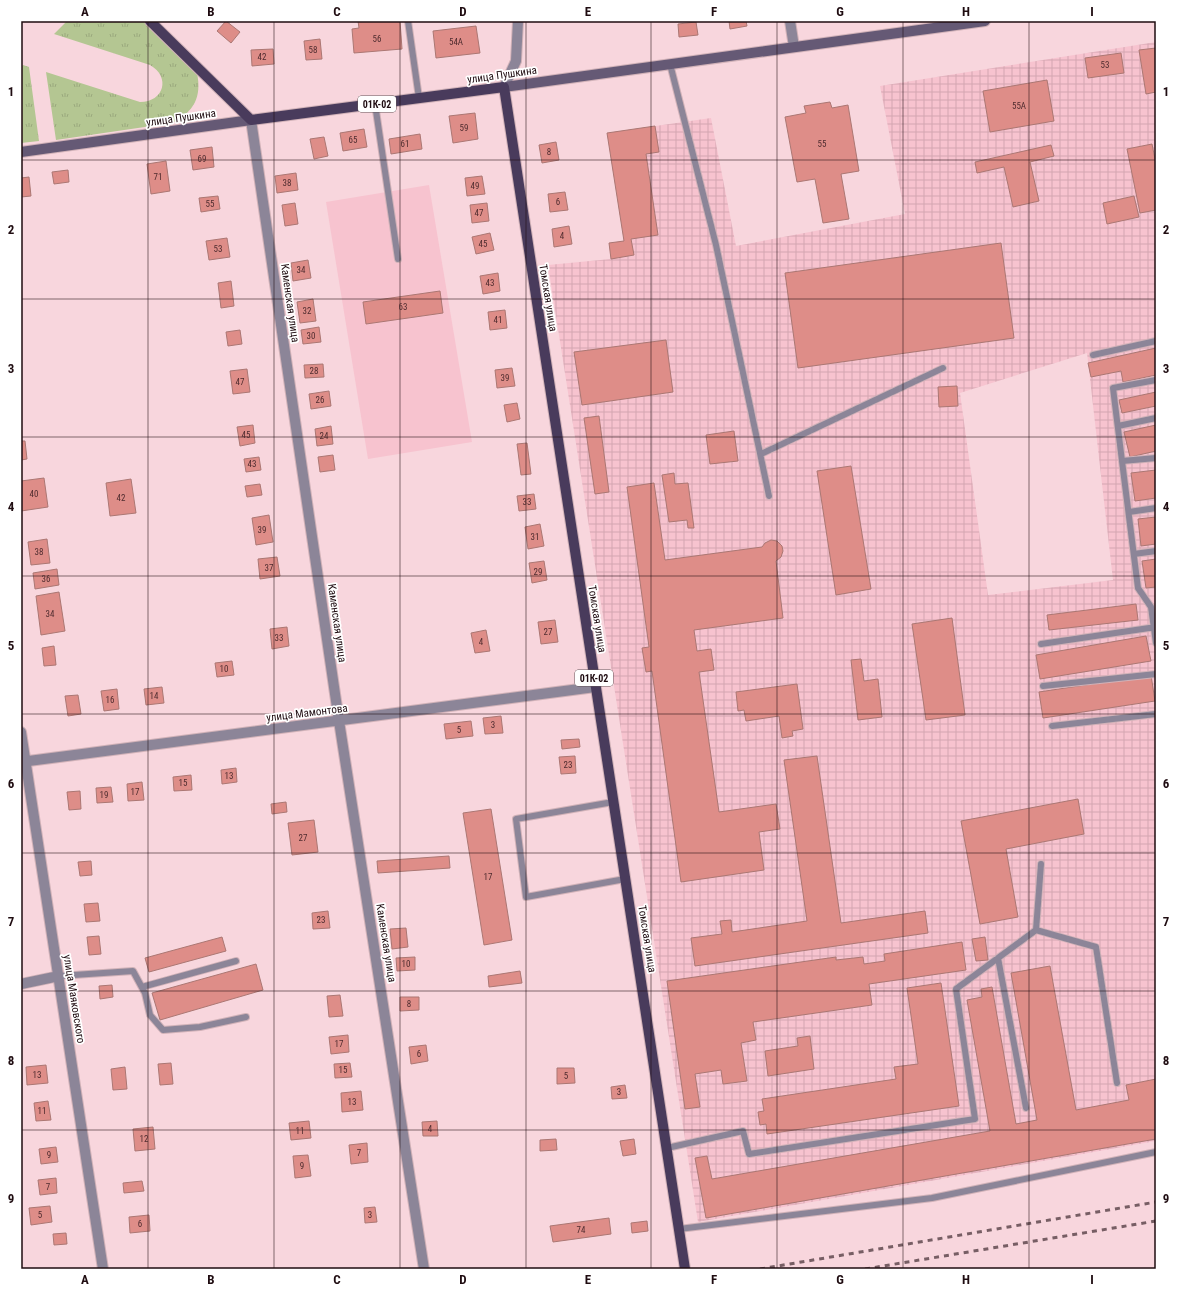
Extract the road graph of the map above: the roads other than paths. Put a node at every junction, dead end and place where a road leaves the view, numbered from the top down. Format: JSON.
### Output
{"nodes":[{"id":1,"x":150,"y":21,"type":"edge"},
{"id":2,"x":408,"y":21,"type":"edge"},
{"id":3,"x":518,"y":21,"type":"edge"},
{"id":4,"x":790,"y":21,"type":"edge"},
{"id":5,"x":986,"y":21,"type":"edge"},
{"id":6,"x":794,"y":47,"type":"junction"},
{"id":7,"x":670,"y":64,"type":"junction"},
{"id":8,"x":504,"y":87,"type":"junction"},
{"id":9,"x":419,"y":98,"type":"junction"},
{"id":10,"x":375,"y":104,"type":"junction"},
{"id":11,"x":251,"y":120,"type":"junction"},
{"id":12,"x":21,"y":152,"type":"edge"},
{"id":13,"x":398,"y":259,"type":"dead end"},
{"id":14,"x":1156,"y":341,"type":"edge"},
{"id":15,"x":1093,"y":355,"type":"dead end"},
{"id":16,"x":943,"y":368,"type":"dead end"},
{"id":17,"x":1156,"y":380,"type":"edge"},
{"id":18,"x":1156,"y":418,"type":"edge"},
{"id":19,"x":1118,"y":426,"type":"junction"},
{"id":20,"x":760,"y":454,"type":"junction"},
{"id":21,"x":1156,"y":458,"type":"edge"},
{"id":22,"x":1122,"y":461,"type":"junction"},
{"id":23,"x":769,"y":496,"type":"dead end"},
{"id":24,"x":1156,"y":508,"type":"edge"},
{"id":25,"x":1129,"y":512,"type":"junction"},
{"id":26,"x":1156,"y":551,"type":"edge"},
{"id":27,"x":1134,"y":554,"type":"junction"},
{"id":28,"x":1154,"y":606,"type":"edge"},
{"id":29,"x":1155,"y":628,"type":"edge"},
{"id":30,"x":1156,"y":643,"type":"edge"},
{"id":31,"x":1041,"y":644,"type":"dead end"},
{"id":32,"x":1156,"y":674,"type":"edge"},
{"id":33,"x":1044,"y":686,"type":"dead end"},
{"id":34,"x":595,"y":687,"type":"junction"},
{"id":35,"x":1156,"y":714,"type":"edge"},
{"id":36,"x":339,"y":720,"type":"junction"},
{"id":37,"x":1052,"y":726,"type":"dead end"},
{"id":38,"x":21,"y":732,"type":"edge"},
{"id":39,"x":24,"y":762,"type":"edge"},
{"id":40,"x":614,"y":802,"type":"junction"},
{"id":41,"x":1042,"y":864,"type":"dead end"},
{"id":42,"x":625,"y":879,"type":"junction"},
{"id":43,"x":1036,"y":930,"type":"junction"},
{"id":44,"x":998,"y":958,"type":"junction"},
{"id":45,"x":236,"y":961,"type":"dead end"},
{"id":46,"x":59,"y":976,"type":"junction"},
{"id":47,"x":21,"y":984,"type":"edge"},
{"id":48,"x":142,"y":987,"type":"junction"},
{"id":49,"x":246,"y":1017,"type":"dead end"},
{"id":50,"x":1116,"y":1082,"type":"dead end"},
{"id":51,"x":1026,"y":1108,"type":"dead end"},
{"id":52,"x":666,"y":1148,"type":"junction"},
{"id":53,"x":1156,"y":1152,"type":"edge"},
{"id":54,"x":679,"y":1229,"type":"junction"},
{"id":55,"x":103,"y":1269,"type":"edge"},
{"id":56,"x":424,"y":1269,"type":"edge"},
{"id":57,"x":685,"y":1269,"type":"edge"}],
"edges":[{"from":1,"to":11,"type":"main road"},
{"from":2,"to":9,"type":"lane"},
{"from":3,"to":8,"type":"street"},
{"from":4,"to":6,"type":"street"},
{"from":5,"to":6,"type":"street","name":"улица Пушкина"},
{"from":6,"to":7,"type":"street","name":"улица Пушкина"},
{"from":7,"to":8,"type":"street","name":"улица Пушкина"},
{"from":7,"to":20,"type":"lane"},
{"from":8,"to":9,"type":"main road","name":"улица Пушкина","number":"01К-02"},
{"from":8,"to":34,"type":"main road","name":"Томская улица","number":"01К-02"},
{"from":9,"to":10,"type":"main road","name":"улица Пушкина","number":"01К-02"},
{"from":10,"to":11,"type":"main road","name":"улица Пушкина","number":"01К-02"},
{"from":10,"to":13,"type":"lane"},
{"from":11,"to":12,"type":"street","name":"улица Пушкина"},
{"from":11,"to":36,"type":"street","name":"Каменская улица"},
{"from":14,"to":15,"type":"lane"},
{"from":16,"to":20,"type":"lane"},
{"from":17,"to":19,"type":"lane"},
{"from":18,"to":19,"type":"lane"},
{"from":19,"to":22,"type":"lane"},
{"from":20,"to":23,"type":"lane"},
{"from":21,"to":22,"type":"lane"},
{"from":22,"to":25,"type":"lane"},
{"from":24,"to":25,"type":"lane"},
{"from":25,"to":27,"type":"lane"},
{"from":26,"to":27,"type":"lane"},
{"from":27,"to":28,"type":"lane"},
{"from":28,"to":29,"type":"lane"},
{"from":29,"to":30,"type":"lane"},
{"from":29,"to":31,"type":"lane"},
{"from":32,"to":33,"type":"lane"},
{"from":34,"to":36,"type":"street","name":"улица Мамонтова"},
{"from":34,"to":40,"type":"main road","name":"Томская улица","number":"01К-02"},
{"from":35,"to":37,"type":"lane"},
{"from":36,"to":39,"type":"street","name":"улица Мамонтова"},
{"from":36,"to":56,"type":"street","name":"Каменская улица"},
{"from":38,"to":39,"type":"street","name":"улица Маяковского"},
{"from":39,"to":46,"type":"street","name":"улица Маяковского"},
{"from":40,"to":42,"type":"main road","name":"Томская улица","number":"01К-02"},
{"from":40,"to":42,"type":"lane"},
{"from":41,"to":43,"type":"lane"},
{"from":42,"to":52,"type":"main road","name":"Томская улица","number":"01К-02"},
{"from":43,"to":44,"type":"lane"},
{"from":43,"to":50,"type":"lane"},
{"from":44,"to":51,"type":"lane"},
{"from":44,"to":52,"type":"lane"},
{"from":45,"to":48,"type":"lane"},
{"from":46,"to":47,"type":"street"},
{"from":46,"to":48,"type":"lane"},
{"from":46,"to":55,"type":"street","name":"улица Маяковского"},
{"from":48,"to":49,"type":"lane"},
{"from":52,"to":54,"type":"main road","name":"Томская улица","number":"01К-02"},
{"from":53,"to":54,"type":"lane"},
{"from":54,"to":57,"type":"main road","name":"Томская улица","number":"01К-02"}]}
